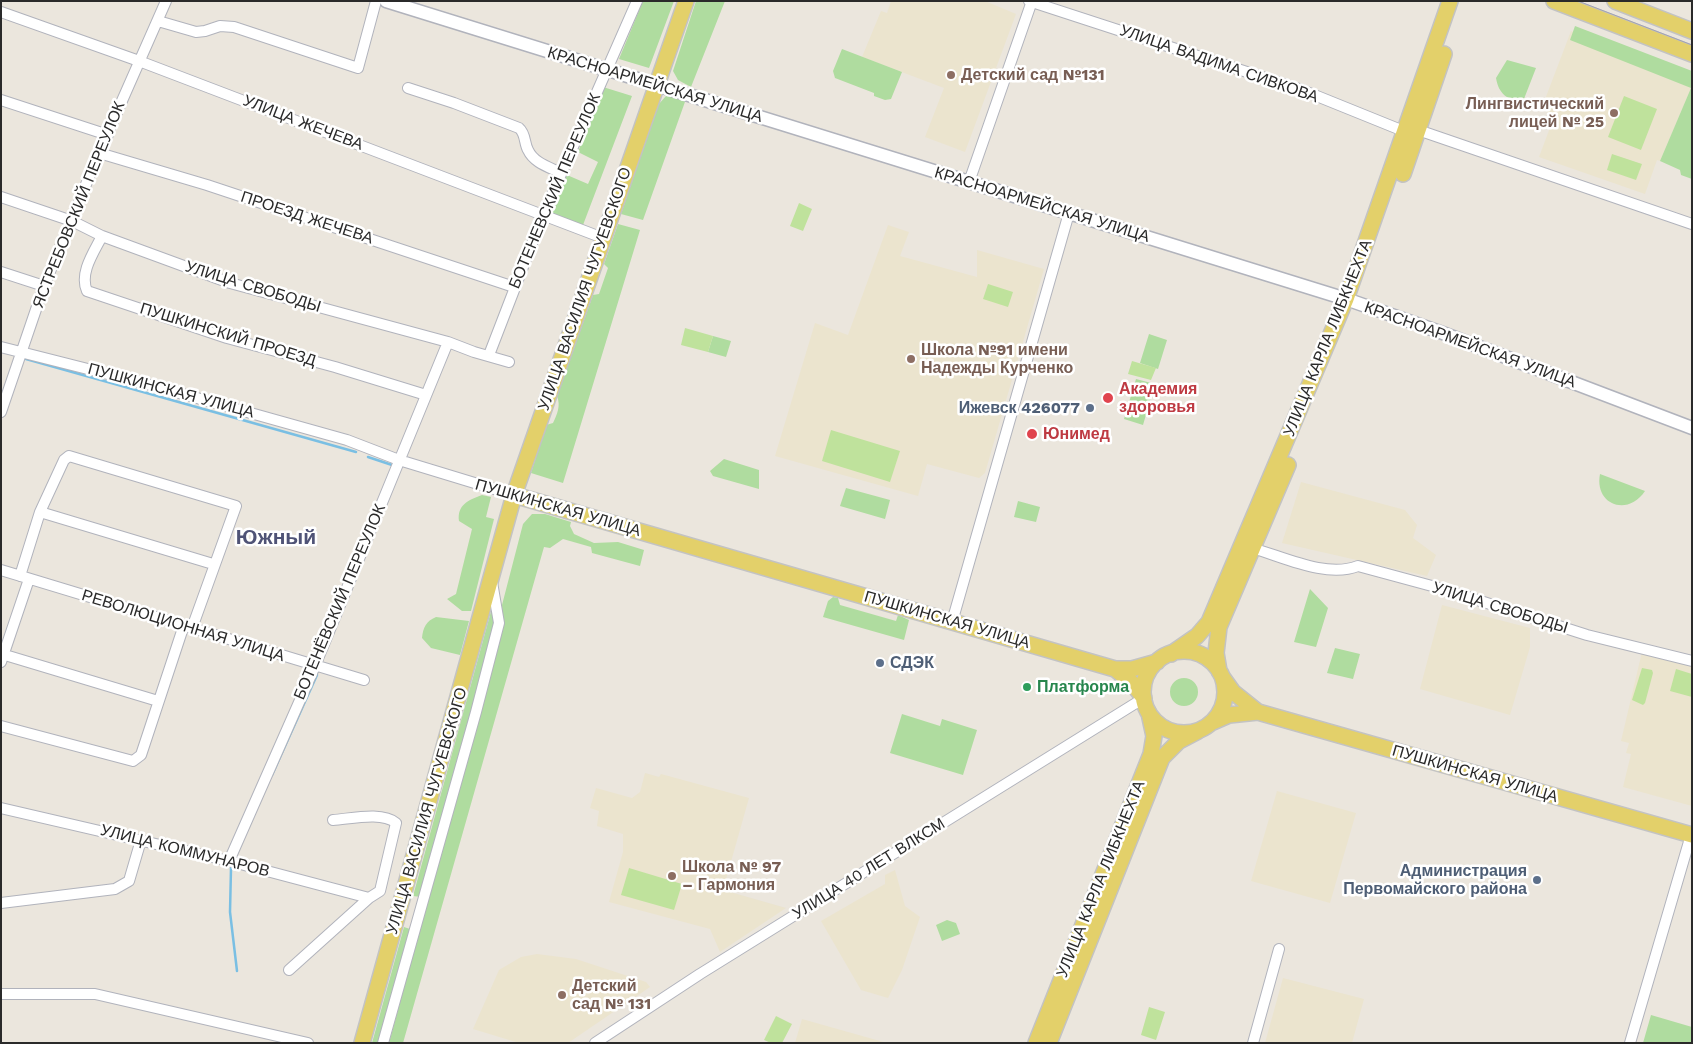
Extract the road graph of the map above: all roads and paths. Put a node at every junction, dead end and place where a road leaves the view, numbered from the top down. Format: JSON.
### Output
{"nodes":[{"id":1,"x":166,"y":1,"type":"edge"},
{"id":2,"x":376,"y":1,"type":"edge"},
{"id":3,"x":386,"y":1,"type":"edge"},
{"id":4,"x":637,"y":1,"type":"edge"},
{"id":5,"x":686,"y":1,"type":"edge"},
{"id":6,"x":1450,"y":1,"type":"edge"},
{"id":7,"x":1461,"y":1,"type":"edge"},
{"id":8,"x":1554,"y":1,"type":"edge"},
{"id":9,"x":1615,"y":1,"type":"edge"},
{"id":10,"x":1031,"y":2,"type":"edge"},
{"id":11,"x":1,"y":12,"type":"edge"},
{"id":12,"x":158,"y":21,"type":"junction"},
{"id":13,"x":1692,"y":31,"type":"edge"},
{"id":14,"x":1692,"y":54,"type":"edge"},
{"id":15,"x":139,"y":61,"type":"junction"},
{"id":16,"x":606,"y":70,"type":"junction"},
{"id":17,"x":655,"y":85,"type":"junction"},
{"id":18,"x":408,"y":88,"type":"dead end"},
{"id":19,"x":1,"y":100,"type":"edge"},
{"id":20,"x":1412,"y":131,"type":"junction"},
{"id":21,"x":108,"y":135,"type":"junction"},
{"id":22,"x":99,"y":153,"type":"junction"},
{"id":23,"x":561,"y":173,"type":"junction"},
{"id":24,"x":969,"y":182,"type":"junction"},
{"id":25,"x":1,"y":197,"type":"edge"},
{"id":26,"x":1069,"y":214,"type":"junction"},
{"id":27,"x":543,"y":215,"type":"junction"},
{"id":28,"x":72,"y":221,"type":"junction"},
{"id":29,"x":1692,"y":224,"type":"edge"},
{"id":30,"x":102,"y":236,"type":"junction"},
{"id":31,"x":603,"y":238,"type":"junction"},
{"id":32,"x":1,"y":272,"type":"edge"},
{"id":33,"x":44,"y":286,"type":"junction"},
{"id":34,"x":514,"y":287,"type":"junction"},
{"id":35,"x":1351,"y":301,"type":"junction"},
{"id":36,"x":448,"y":342,"type":"junction"},
{"id":37,"x":1,"y":347,"type":"edge"},
{"id":38,"x":22,"y":352,"type":"junction"},
{"id":39,"x":489,"y":355,"type":"junction"},
{"id":40,"x":510,"y":362,"type":"dead end"},
{"id":41,"x":426,"y":395,"type":"junction"},
{"id":42,"x":1,"y":412,"type":"edge"},
{"id":43,"x":1692,"y":428,"type":"edge"},
{"id":44,"x":399,"y":460,"type":"junction"},
{"id":45,"x":514,"y":495,"type":"junction"},
{"id":46,"x":40,"y":512,"type":"junction"},
{"id":47,"x":1245,"y":553,"type":"junction"},
{"id":48,"x":213,"y":564,"type":"junction"},
{"id":49,"x":1,"y":570,"type":"edge"},
{"id":50,"x":25,"y":578,"type":"junction"},
{"id":51,"x":492,"y":579,"type":"junction"},
{"id":52,"x":952,"y":622,"type":"junction"},
{"id":53,"x":188,"y":627,"type":"junction"},
{"id":54,"x":1171,"y":654,"type":"junction"},
{"id":55,"x":3,"y":658,"type":"edge"},
{"id":56,"x":1692,"y":661,"type":"edge"},
{"id":57,"x":1157,"y":662,"type":"junction"},
{"id":58,"x":315,"y":666,"type":"junction"},
{"id":59,"x":1115,"y":670,"type":"junction"},
{"id":60,"x":1221,"y":675,"type":"junction"},
{"id":61,"x":364,"y":680,"type":"dead end"},
{"id":62,"x":1144,"y":698,"type":"junction"},
{"id":63,"x":158,"y":701,"type":"junction"},
{"id":64,"x":1258,"y":712,"type":"junction"},
{"id":65,"x":1149,"y":713,"type":"junction"},
{"id":66,"x":1212,"y":722,"type":"junction"},
{"id":67,"x":1,"y":726,"type":"edge"},
{"id":68,"x":1198,"y":730,"type":"junction"},
{"id":69,"x":1,"y":808,"type":"edge"},
{"id":70,"x":333,"y":820,"type":"dead end"},
{"id":71,"x":1691,"y":835,"type":"edge"},
{"id":72,"x":141,"y":840,"type":"junction"},
{"id":73,"x":229,"y":861,"type":"junction"},
{"id":74,"x":369,"y":898,"type":"junction"},
{"id":75,"x":1,"y":903,"type":"edge"},
{"id":76,"x":1279,"y":949,"type":"dead end"},
{"id":77,"x":289,"y":970,"type":"dead end"},
{"id":78,"x":1,"y":994,"type":"edge"},
{"id":79,"x":308,"y":1043,"type":"edge"},
{"id":80,"x":362,"y":1043,"type":"edge"},
{"id":81,"x":383,"y":1043,"type":"edge"},
{"id":82,"x":595,"y":1043,"type":"edge"},
{"id":83,"x":1036,"y":1043,"type":"edge"},
{"id":84,"x":1049,"y":1043,"type":"edge"},
{"id":85,"x":1253,"y":1043,"type":"edge"},
{"id":86,"x":1630,"y":1043,"type":"edge"}],
"edges":[{"from":1,"to":12,"type":"street","name":"ЯСТРЕБОВСКИЙ ПЕРЕУЛОК"},
{"from":2,"to":12,"type":"street"},
{"from":3,"to":16,"type":"street","name":"КРАСНОАРМЕЙСКАЯ УЛИЦА"},
{"from":4,"to":16,"type":"street","name":"БОТЕНЕВСКИЙ ПЕРЕУЛОК"},
{"from":5,"to":17,"type":"main road","name":"УЛИЦА ВАСИЛИЯ ЧУГУЕВСКОГО"},
{"from":6,"to":20,"type":"main road","name":"УЛИЦА КАРЛА ЛИБКНЕХТА"},
{"from":7,"to":20,"type":"main road","name":"УЛИЦА КАРЛА ЛИБКНЕХТА"},
{"from":8,"to":14,"type":"main road"},
{"from":9,"to":13,"type":"main road"},
{"from":10,"to":20,"type":"street","name":"УЛИЦА ВАДИМА СИВКОВА"},
{"from":10,"to":24,"type":"street"},
{"from":11,"to":15,"type":"street","name":"УЛИЦА ЖЕЧЕВА"},
{"from":12,"to":15,"type":"street","name":"ЯСТРЕБОВСКИЙ ПЕРЕУЛОК"},
{"from":15,"to":21,"type":"street","name":"ЯСТРЕБОВСКИЙ ПЕРЕУЛОК"},
{"from":15,"to":27,"type":"street","name":"УЛИЦА ЖЕЧЕВА"},
{"from":16,"to":17,"type":"street","name":"КРАСНОАРМЕЙСКАЯ УЛИЦА"},
{"from":16,"to":23,"type":"street","name":"БОТЕНЕВСКИЙ ПЕРЕУЛОК"},
{"from":17,"to":24,"type":"street","name":"КРАСНОАРМЕЙСКАЯ УЛИЦА"},
{"from":17,"to":31,"type":"main road","name":"УЛИЦА ВАСИЛИЯ ЧУГУЕВСКОГО"},
{"from":18,"to":23,"type":"street"},
{"from":19,"to":21,"type":"street"},
{"from":20,"to":29,"type":"street","name":"УЛИЦА ВАДИМА СИВКОВА"},
{"from":20,"to":35,"type":"main road","name":"УЛИЦА КАРЛА ЛИБКНЕХТА"},
{"from":21,"to":22,"type":"street","name":"ЯСТРЕБОВСКИЙ ПЕРЕУЛОК"},
{"from":22,"to":28,"type":"street","name":"ЯСТРЕБОВСКИЙ ПЕРЕУЛОК"},
{"from":22,"to":34,"type":"street","name":"ПРОЕЗД ЖЕЧЕВА"},
{"from":23,"to":27,"type":"street","name":"БОТЕНЕВСКИЙ ПЕРЕУЛОК"},
{"from":24,"to":26,"type":"street","name":"КРАСНОАРМЕЙСКАЯ УЛИЦА"},
{"from":25,"to":28,"type":"street","name":"УЛИЦА СВОБОДЫ"},
{"from":26,"to":35,"type":"street","name":"КРАСНОАРМЕЙСКАЯ УЛИЦА"},
{"from":26,"to":52,"type":"street"},
{"from":27,"to":31,"type":"street","name":"УЛИЦА ЖЕЧЕВА"},
{"from":27,"to":34,"type":"street","name":"БОТЕНЕВСКИЙ ПЕРЕУЛОК"},
{"from":28,"to":30,"type":"street","name":"УЛИЦА СВОБОДЫ"},
{"from":28,"to":33,"type":"street","name":"ЯСТРЕБОВСКИЙ ПЕРЕУЛОК"},
{"from":30,"to":36,"type":"street","name":"УЛИЦА СВОБОДЫ"},
{"from":30,"to":41,"type":"street","name":"ПУШКИНСКИЙ ПРОЕЗД"},
{"from":31,"to":45,"type":"main road","name":"УЛИЦА ВАСИЛИЯ ЧУГУЕВСКОГО"},
{"from":32,"to":33,"type":"street"},
{"from":33,"to":38,"type":"street","name":"ЯСТРЕБОВСКИЙ ПЕРЕУЛОК"},
{"from":34,"to":39,"type":"street","name":"БОТЕНЕВСКИЙ ПЕРЕУЛОК"},
{"from":35,"to":43,"type":"street","name":"КРАСНОАРМЕЙСКАЯ УЛИЦА"},
{"from":35,"to":47,"type":"main road","name":"УЛИЦА КАРЛА ЛИБКНЕХТА"},
{"from":36,"to":39,"type":"street","name":"УЛИЦА СВОБОДЫ"},
{"from":36,"to":41,"type":"street","name":"БОТЕНЁВСКИЙ ПЕРЕУЛОК"},
{"from":37,"to":38,"type":"street","name":"ПУШКИНСКАЯ УЛИЦА"},
{"from":38,"to":42,"type":"street","name":"ЯСТРЕБОВСКИЙ ПЕРЕУЛОК"},
{"from":38,"to":44,"type":"street","name":"ПУШКИНСКАЯ УЛИЦА"},
{"from":39,"to":40,"type":"street","name":"УЛИЦА СВОБОДЫ"},
{"from":41,"to":44,"type":"street","name":"БОТЕНЁВСКИЙ ПЕРЕУЛОК"},
{"from":44,"to":45,"type":"street","name":"ПУШКИНСКАЯ УЛИЦА"},
{"from":44,"to":58,"type":"street","name":"БОТЕНЁВСКИЙ ПЕРЕУЛОК"},
{"from":45,"to":51,"type":"main road","name":"УЛИЦА ВАСИЛИЯ ЧУГУЕВСКОГО"},
{"from":45,"to":52,"type":"main road","name":"ПУШКИНСКАЯ УЛИЦА"},
{"from":46,"to":48,"type":"street"},
{"from":46,"to":48,"type":"street"},
{"from":46,"to":50,"type":"street"},
{"from":47,"to":54,"type":"main road","name":"УЛИЦА КАРЛА ЛИБКНЕХТА"},
{"from":47,"to":56,"type":"street","name":"УЛИЦА СВОБОДЫ"},
{"from":47,"to":60,"type":"main road","name":"УЛИЦА КАРЛА ЛИБКНЕХТА"},
{"from":48,"to":53,"type":"street"},
{"from":49,"to":50,"type":"street","name":"РЕВОЛЮЦИОННАЯ УЛИЦА"},
{"from":50,"to":53,"type":"street","name":"РЕВОЛЮЦИОННАЯ УЛИЦА"},
{"from":50,"to":55,"type":"street"},
{"from":51,"to":80,"type":"main road","name":"УЛИЦА ВАСИЛИЯ ЧУГУЕВСКОГО"},
{"from":51,"to":81,"type":"street","name":"УЛИЦА ВАСИЛИЯ ЧУГУЕВСКОГО"},
{"from":52,"to":59,"type":"main road","name":"ПУШКИНСКАЯ УЛИЦА"},
{"from":53,"to":58,"type":"street","name":"РЕВОЛЮЦИОННАЯ УЛИЦА"},
{"from":53,"to":63,"type":"street"},
{"from":54,"to":57,"type":"main road"},
{"from":54,"to":60,"type":"main road"},
{"from":55,"to":63,"type":"street"},
{"from":57,"to":59,"type":"main road","name":"ПУШКИНСКАЯ УЛИЦА"},
{"from":57,"to":62,"type":"main road"},
{"from":58,"to":61,"type":"street","name":"РЕВОЛЮЦИОННАЯ УЛИЦА"},
{"from":58,"to":73,"type":"street","name":"БОТЕНЁВСКИЙ ПЕРЕУЛОК"},
{"from":59,"to":62,"type":"main road","name":"ПУШКИНСКАЯ УЛИЦА"},
{"from":60,"to":64,"type":"main road","name":"ПУШКИНСКАЯ УЛИЦА"},
{"from":60,"to":66,"type":"main road"},
{"from":62,"to":65,"type":"main road"},
{"from":62,"to":82,"type":"street","name":"УЛИЦА 40 ЛЕТ ВЛКСМ"},
{"from":63,"to":67,"type":"street"},
{"from":64,"to":66,"type":"main road","name":"ПУШКИНСКАЯ УЛИЦА"},
{"from":64,"to":71,"type":"main road","name":"ПУШКИНСКАЯ УЛИЦА"},
{"from":65,"to":68,"type":"main road"},
{"from":65,"to":83,"type":"main road","name":"УЛИЦА КАРЛА ЛИБКНЕХТА"},
{"from":66,"to":68,"type":"main road"},
{"from":68,"to":84,"type":"main road","name":"УЛИЦА КАРЛА ЛИБКНЕХТА"},
{"from":69,"to":72,"type":"street","name":"УЛИЦА КОММУНАРОВ"},
{"from":70,"to":74,"type":"street"},
{"from":71,"to":86,"type":"street"},
{"from":72,"to":73,"type":"street","name":"УЛИЦА КОММУНАРОВ"},
{"from":72,"to":75,"type":"street"},
{"from":73,"to":74,"type":"street","name":"УЛИЦА КОММУНАРОВ"},
{"from":74,"to":77,"type":"street"},
{"from":76,"to":85,"type":"street"},
{"from":78,"to":79,"type":"street"}]}
